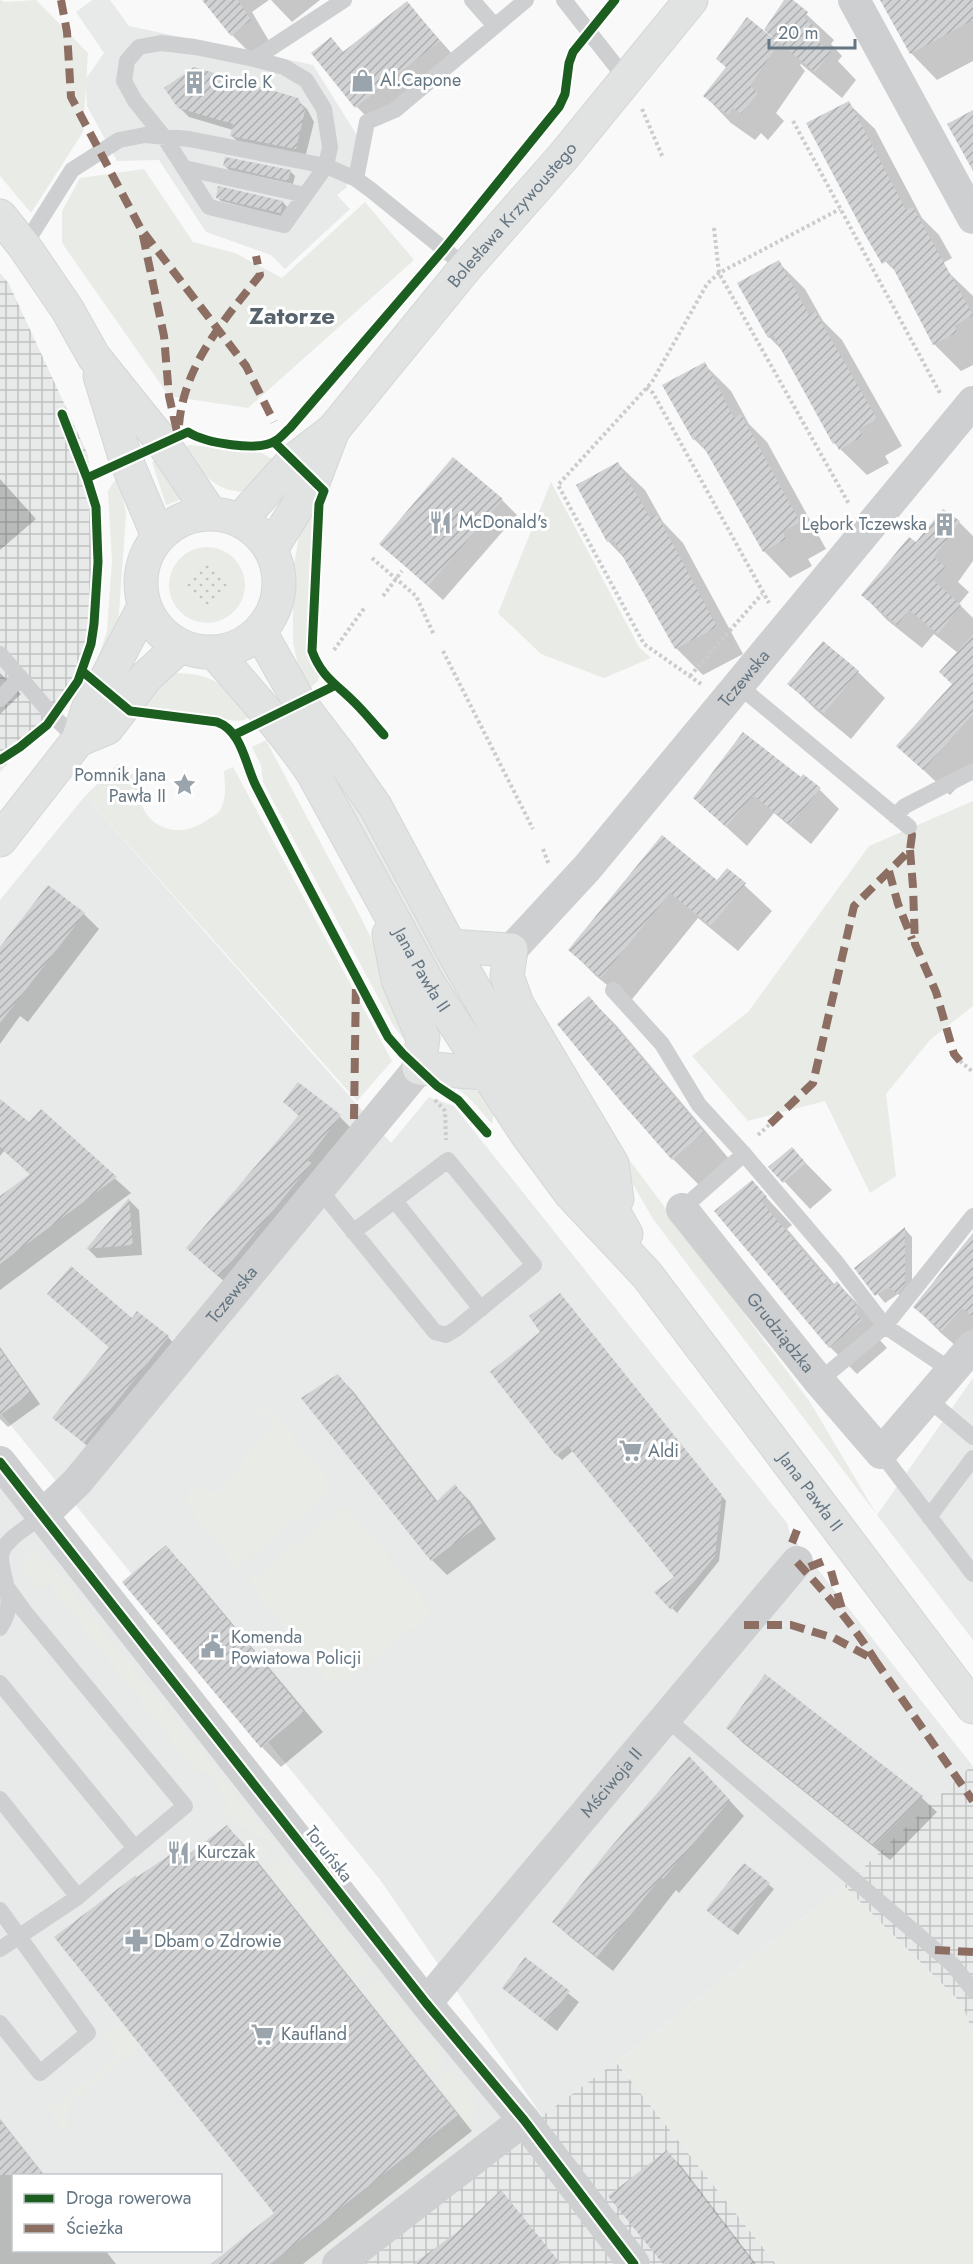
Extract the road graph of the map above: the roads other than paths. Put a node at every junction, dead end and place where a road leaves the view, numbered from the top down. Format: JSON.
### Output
{"nodes":[{"id":1,"x":344,"y":0,"type":"edge"},
{"id":2,"x":472,"y":0,"type":"edge"},
{"id":3,"x":526,"y":0,"type":"edge"},
{"id":4,"x":564,"y":0,"type":"edge"},
{"id":5,"x":691,"y":0,"type":"edge"},
{"id":6,"x":854,"y":0,"type":"edge"},
{"id":7,"x":495,"y":26,"type":"junction"},
{"id":8,"x":254,"y":59,"type":"junction"},
{"id":9,"x":626,"y":79,"type":"junction"},
{"id":10,"x":164,"y":137,"type":"junction"},
{"id":11,"x":326,"y":166,"type":"junction"},
{"id":12,"x":184,"y":168,"type":"junction"},
{"id":13,"x":356,"y":179,"type":"junction"},
{"id":14,"x":305,"y":195,"type":"junction"},
{"id":15,"x":0,"y":216,"type":"edge"},
{"id":16,"x":973,"y":218,"type":"edge"},
{"id":17,"x":24,"y":246,"type":"junction"},
{"id":18,"x":466,"y":267,"type":"junction"},
{"id":19,"x":94,"y":357,"type":"junction"},
{"id":20,"x":965,"y":412,"type":"edge"},
{"id":21,"x":333,"y":430,"type":"junction"},
{"id":22,"x":225,"y":517,"type":"junction"},
{"id":23,"x":158,"y":536,"type":"junction"},
{"id":24,"x":271,"y":549,"type":"junction"},
{"id":25,"x":144,"y":607,"type":"junction"},
{"id":26,"x":260,"y":632,"type":"junction"},
{"id":27,"x":180,"y":646,"type":"junction"},
{"id":28,"x":215,"y":653,"type":"junction"},
{"id":29,"x":0,"y":654,"type":"edge"},
{"id":30,"x":20,"y":677,"type":"junction"},
{"id":31,"x":732,"y":693,"type":"junction"},
{"id":32,"x":0,"y":699,"type":"edge"},
{"id":33,"x":78,"y":740,"type":"junction"},
{"id":34,"x":973,"y":771,"type":"edge"},
{"id":35,"x":896,"y":816,"type":"junction"},
{"id":36,"x":909,"y":827,"type":"dead end"},
{"id":37,"x":0,"y":840,"type":"edge"},
{"id":38,"x":381,"y":900,"type":"junction"},
{"id":39,"x":450,"y":946,"type":"junction"},
{"id":40,"x":511,"y":950,"type":"junction"},
{"id":41,"x":613,"y":990,"type":"dead end"},
{"id":42,"x":419,"y":1068,"type":"junction"},
{"id":43,"x":484,"y":1073,"type":"junction"},
{"id":44,"x":744,"y":1154,"type":"junction"},
{"id":45,"x":319,"y":1189,"type":"junction"},
{"id":46,"x":395,"y":1201,"type":"junction"},
{"id":47,"x":682,"y":1209,"type":"joint"},
{"id":48,"x":973,"y":1216,"type":"edge"},
{"id":49,"x":621,"y":1224,"type":"junction"},
{"id":50,"x":353,"y":1232,"type":"junction"},
{"id":51,"x":647,"y":1275,"type":"junction"},
{"id":52,"x":481,"y":1309,"type":"junction"},
{"id":53,"x":885,"y":1326,"type":"junction"},
{"id":54,"x":973,"y":1346,"type":"edge"},
{"id":55,"x":952,"y":1371,"type":"junction"},
{"id":56,"x":819,"y":1381,"type":"junction"},
{"id":57,"x":928,"y":1399,"type":"junction"},
{"id":58,"x":973,"y":1437,"type":"edge"},
{"id":59,"x":881,"y":1453,"type":"junction"},
{"id":60,"x":973,"y":1458,"type":"edge"},
{"id":61,"x":0,"y":1462,"type":"edge"},
{"id":62,"x":42,"y":1516,"type":"junction"},
{"id":63,"x":929,"y":1517,"type":"junction"},
{"id":64,"x":796,"y":1562,"type":"dead end"},
{"id":65,"x":973,"y":1574,"type":"edge"},
{"id":66,"x":6,"y":1586,"type":"junction"},
{"id":67,"x":0,"y":1628,"type":"edge"},
{"id":68,"x":0,"y":1683,"type":"edge"},
{"id":69,"x":973,"y":1707,"type":"edge"},
{"id":70,"x":666,"y":1718,"type":"junction"},
{"id":71,"x":0,"y":1799,"type":"edge"},
{"id":72,"x":135,"y":1848,"type":"junction"},
{"id":73,"x":78,"y":1897,"type":"junction"},
{"id":74,"x":0,"y":1910,"type":"edge"},
{"id":75,"x":20,"y":1935,"type":"junction"},
{"id":76,"x":0,"y":1949,"type":"edge"},
{"id":77,"x":973,"y":1990,"type":"edge"},
{"id":78,"x":426,"y":2003,"type":"junction"},
{"id":79,"x":0,"y":2023,"type":"edge"},
{"id":80,"x":524,"y":2120,"type":"junction"},
{"id":81,"x":338,"y":2264,"type":"edge"},
{"id":82,"x":634,"y":2264,"type":"edge"}],
"edges":[{"from":1,"to":8,"type":"lane"},
{"from":2,"to":7,"type":"lane"},
{"from":3,"to":7,"type":"lane"},
{"from":4,"to":9,"type":"lane"},
{"from":5,"to":9,"type":"main road","name":"Bolesława Krzywoustego"},
{"from":6,"to":16,"type":"street"},
{"from":7,"to":13,"type":"lane"},
{"from":8,"to":10,"type":"lane"},
{"from":8,"to":11,"type":"lane"},
{"from":9,"to":18,"type":"main road","name":"Bolesława Krzywoustego"},
{"from":10,"to":11,"type":"lane"},
{"from":10,"to":12,"type":"lane"},
{"from":10,"to":17,"type":"lane"},
{"from":11,"to":13,"type":"lane"},
{"from":11,"to":14,"type":"lane"},
{"from":12,"to":14,"type":"lane"},
{"from":12,"to":14,"type":"lane"},
{"from":13,"to":18,"type":"lane"},
{"from":15,"to":17,"type":"main road"},
{"from":17,"to":19,"type":"main road"},
{"from":18,"to":21,"type":"main road","name":"Bolesława Krzywoustego"},
{"from":19,"to":22,"type":"main road"},
{"from":19,"to":23,"type":"main road"},
{"from":20,"to":31,"type":"street","name":"Tczewska"},
{"from":21,"to":22,"type":"main road","name":"Bolesława Krzywoustego"},
{"from":21,"to":24,"type":"main road","name":"Bolesława Krzywoustego"},
{"from":22,"to":23,"type":"main road"},
{"from":22,"to":24,"type":"main road"},
{"from":23,"to":25,"type":"main road"},
{"from":24,"to":26,"type":"main road"},
{"from":25,"to":27,"type":"main road"},
{"from":25,"to":33,"type":"main road"},
{"from":26,"to":28,"type":"main road"},
{"from":26,"to":39,"type":"main road","name":"Jana Pawła II"},
{"from":27,"to":28,"type":"main road"},
{"from":27,"to":33,"type":"main road"},
{"from":28,"to":38,"type":"main road","name":"Jana Pawła II"},
{"from":29,"to":30,"type":"lane"},
{"from":30,"to":32,"type":"lane"},
{"from":30,"to":33,"type":"lane"},
{"from":31,"to":35,"type":"lane"},
{"from":31,"to":40,"type":"street","name":"Tczewska"},
{"from":33,"to":37,"type":"main road"},
{"from":34,"to":35,"type":"lane"},
{"from":35,"to":36,"type":"lane"},
{"from":38,"to":42,"type":"main road"},
{"from":38,"to":43,"type":"main road","name":"Jana Pawła II"},
{"from":39,"to":40,"type":"main road"},
{"from":39,"to":49,"type":"main road","name":"Jana Pawła II"},
{"from":40,"to":49,"type":"main road"},
{"from":41,"to":44,"type":"lane"},
{"from":42,"to":43,"type":"main road"},
{"from":42,"to":45,"type":"street","name":"Tczewska"},
{"from":43,"to":51,"type":"main road","name":"Jana Pawła II"},
{"from":44,"to":47,"type":"lane"},
{"from":44,"to":53,"type":"lane"},
{"from":45,"to":50,"type":"lane"},
{"from":45,"to":62,"type":"street","name":"Tczewska"},
{"from":46,"to":50,"type":"lane"},
{"from":46,"to":52,"type":"lane"},
{"from":46,"to":52,"type":"lane"},
{"from":47,"to":56,"type":"street","name":"Grudziądzka"},
{"from":48,"to":53,"type":"lane"},
{"from":49,"to":51,"type":"main road","name":"Jana Pawła II"},
{"from":50,"to":52,"type":"lane"},
{"from":51,"to":69,"type":"main road","name":"Jana Pawła II"},
{"from":53,"to":55,"type":"lane"},
{"from":53,"to":56,"type":"lane"},
{"from":54,"to":55,"type":"street"},
{"from":55,"to":57,"type":"street"},
{"from":56,"to":59,"type":"street","name":"Grudziądzka"},
{"from":57,"to":58,"type":"lane"},
{"from":57,"to":59,"type":"street"},
{"from":59,"to":63,"type":"lane"},
{"from":60,"to":63,"type":"lane"},
{"from":61,"to":62,"type":"street","name":"Toruńska"},
{"from":62,"to":66,"type":"lane"},
{"from":62,"to":78,"type":"street","name":"Toruńska"},
{"from":63,"to":65,"type":"lane"},
{"from":64,"to":70,"type":"street","name":"Mściwoja II"},
{"from":66,"to":67,"type":"lane"},
{"from":66,"to":72,"type":"lane"},
{"from":68,"to":72,"type":"lane"},
{"from":70,"to":77,"type":"lane"},
{"from":70,"to":78,"type":"street","name":"Mściwoja II"},
{"from":71,"to":73,"type":"lane"},
{"from":72,"to":73,"type":"lane"},
{"from":73,"to":75,"type":"lane"},
{"from":74,"to":75,"type":"lane"},
{"from":75,"to":76,"type":"lane"},
{"from":75,"to":79,"type":"lane"},
{"from":78,"to":80,"type":"street","name":"Toruńska"},
{"from":80,"to":81,"type":"street"},
{"from":80,"to":82,"type":"street","name":"Toruńska"}]}
